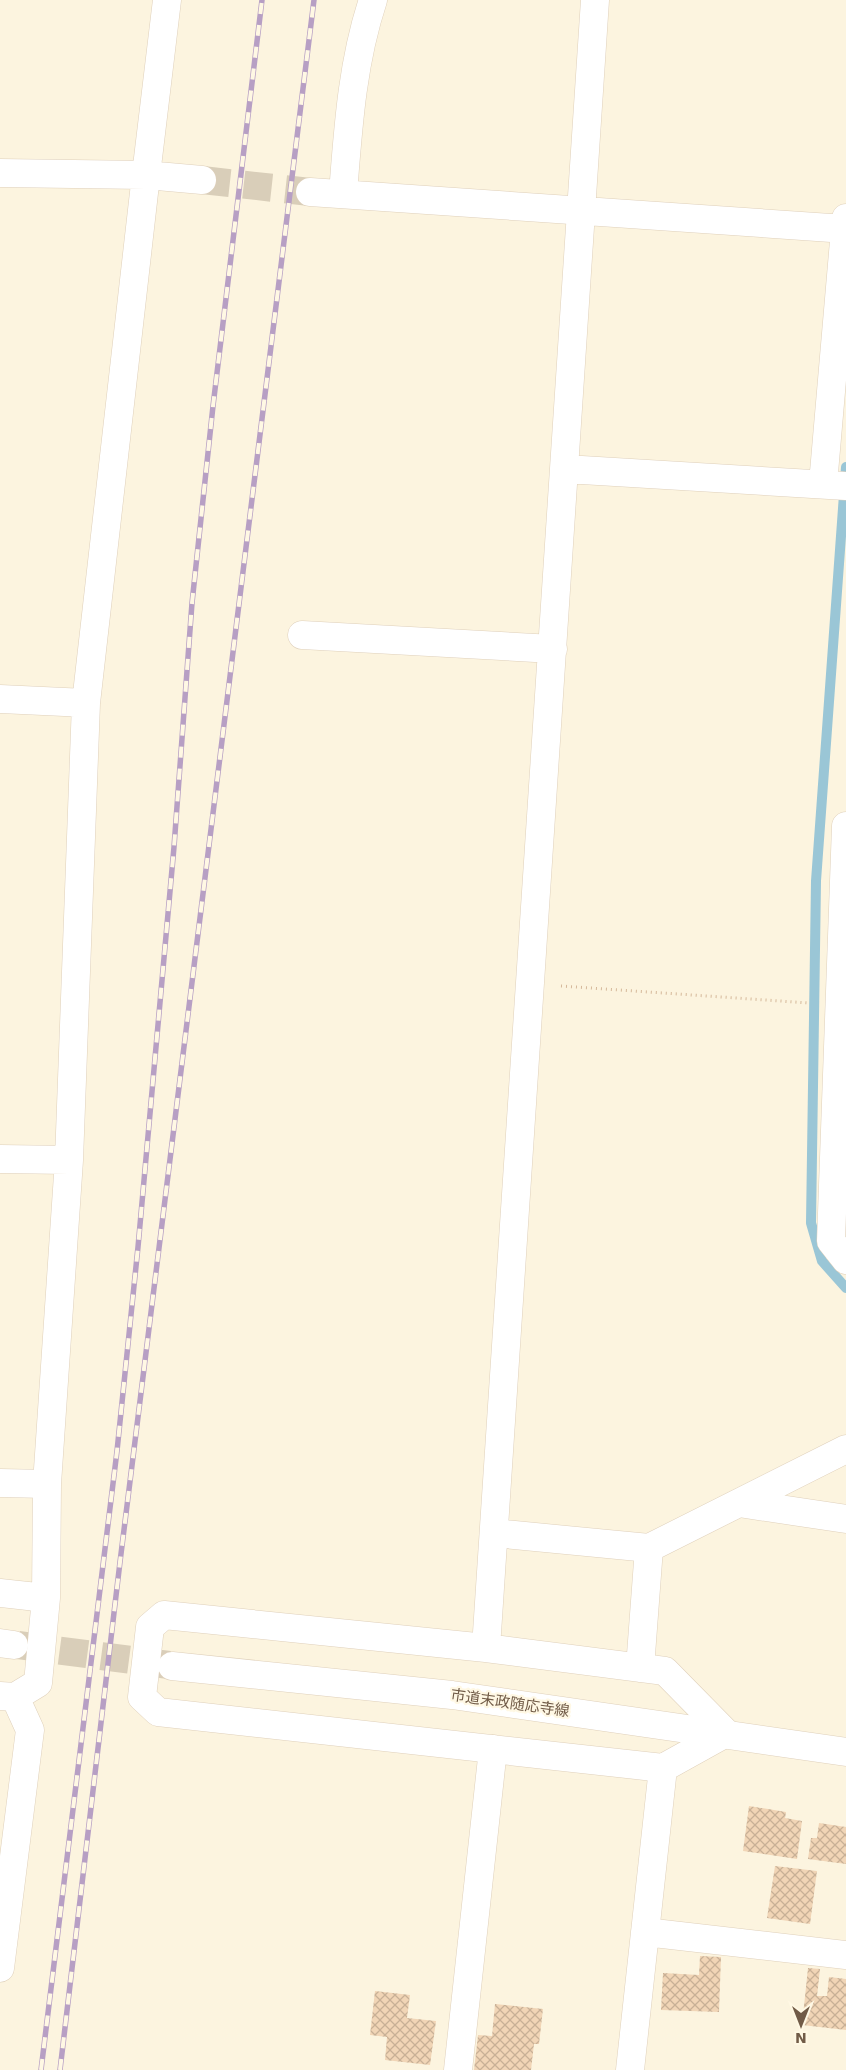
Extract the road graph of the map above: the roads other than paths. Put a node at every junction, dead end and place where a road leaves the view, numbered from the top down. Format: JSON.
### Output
{"nodes":[{"id":1,"x":167,"y":0,"type":"edge"},
{"id":2,"x":373,"y":0,"type":"edge"},
{"id":3,"x":595,"y":0,"type":"edge"},
{"id":4,"x":0,"y":173,"type":"edge"},
{"id":5,"x":146,"y":175,"type":"junction"},
{"id":6,"x":202,"y":180,"type":"tunnel mouth"},
{"id":7,"x":310,"y":192,"type":"tunnel mouth"},
{"id":8,"x":343,"y":194,"type":"junction"},
{"id":9,"x":582,"y":211,"type":"junction"},
{"id":10,"x":846,"y":225,"type":"edge"},
{"id":11,"x":565,"y":469,"type":"junction"},
{"id":12,"x":835,"y":485,"type":"edge"},
{"id":13,"x":302,"y":635,"type":"dead end"},
{"id":14,"x":553,"y":649,"type":"junction"},
{"id":15,"x":0,"y":699,"type":"edge"},
{"id":16,"x":86,"y":703,"type":"junction"},
{"id":17,"x":846,"y":826,"type":"edge"},
{"id":18,"x":843,"y":1005,"type":"edge"},
{"id":19,"x":0,"y":1159,"type":"edge"},
{"id":20,"x":69,"y":1160,"type":"junction"},
{"id":21,"x":846,"y":1260,"type":"edge"},
{"id":22,"x":846,"y":1449,"type":"edge"},
{"id":23,"x":0,"y":1484,"type":"edge"},
{"id":24,"x":46,"y":1484,"type":"junction"},
{"id":25,"x":739,"y":1503,"type":"junction"},
{"id":26,"x":846,"y":1519,"type":"edge"},
{"id":27,"x":494,"y":1533,"type":"junction"},
{"id":28,"x":649,"y":1548,"type":"junction"},
{"id":29,"x":0,"y":1593,"type":"edge"},
{"id":30,"x":46,"y":1598,"type":"junction"},
{"id":31,"x":486,"y":1648,"type":"junction"},
{"id":32,"x":172,"y":1666,"type":"tunnel mouth"},
{"id":33,"x":640,"y":1668,"type":"junction"},
{"id":34,"x":8,"y":1696,"type":"edge"},
{"id":35,"x":726,"y":1733,"type":"junction"},
{"id":36,"x":493,"y":1749,"type":"junction"},
{"id":37,"x":846,"y":1752,"type":"edge"},
{"id":38,"x":663,"y":1768,"type":"junction"},
{"id":39,"x":645,"y":1932,"type":"junction"},
{"id":40,"x":846,"y":1955,"type":"edge"},
{"id":41,"x":0,"y":1968,"type":"edge"},
{"id":42,"x":458,"y":2070,"type":"edge"},
{"id":43,"x":630,"y":2070,"type":"edge"}],
"edges":[{"from":1,"to":5,"type":"street"},
{"from":2,"to":8,"type":"street"},
{"from":3,"to":9,"type":"street"},
{"from":4,"to":5,"type":"street"},
{"from":5,"to":6,"type":"street"},
{"from":5,"to":16,"type":"street"},
{"from":7,"to":8,"type":"street"},
{"from":8,"to":9,"type":"street"},
{"from":9,"to":10,"type":"street"},
{"from":9,"to":11,"type":"street"},
{"from":10,"to":12,"type":"street"},
{"from":11,"to":12,"type":"street"},
{"from":11,"to":14,"type":"street"},
{"from":13,"to":14,"type":"street"},
{"from":14,"to":27,"type":"street"},
{"from":15,"to":16,"type":"street"},
{"from":16,"to":20,"type":"street"},
{"from":17,"to":18,"type":"street"},
{"from":18,"to":21,"type":"street"},
{"from":19,"to":20,"type":"street"},
{"from":20,"to":24,"type":"street"},
{"from":22,"to":25,"type":"street"},
{"from":23,"to":24,"type":"street"},
{"from":24,"to":30,"type":"street"},
{"from":25,"to":26,"type":"street"},
{"from":25,"to":28,"type":"street"},
{"from":27,"to":28,"type":"street"},
{"from":27,"to":31,"type":"street"},
{"from":28,"to":33,"type":"street"},
{"from":29,"to":30,"type":"street"},
{"from":30,"to":34,"type":"street"},
{"from":31,"to":33,"type":"street"},
{"from":31,"to":36,"type":"street"},
{"from":32,"to":35,"type":"street","name":"市道末政随応寺線"},
{"from":33,"to":35,"type":"street"},
{"from":34,"to":41,"type":"street"},
{"from":35,"to":37,"type":"street","name":"市道末政随応寺線"},
{"from":35,"to":38,"type":"street"},
{"from":36,"to":38,"type":"street"},
{"from":36,"to":42,"type":"street"},
{"from":38,"to":39,"type":"street"},
{"from":39,"to":40,"type":"street"},
{"from":39,"to":43,"type":"street"}]}
